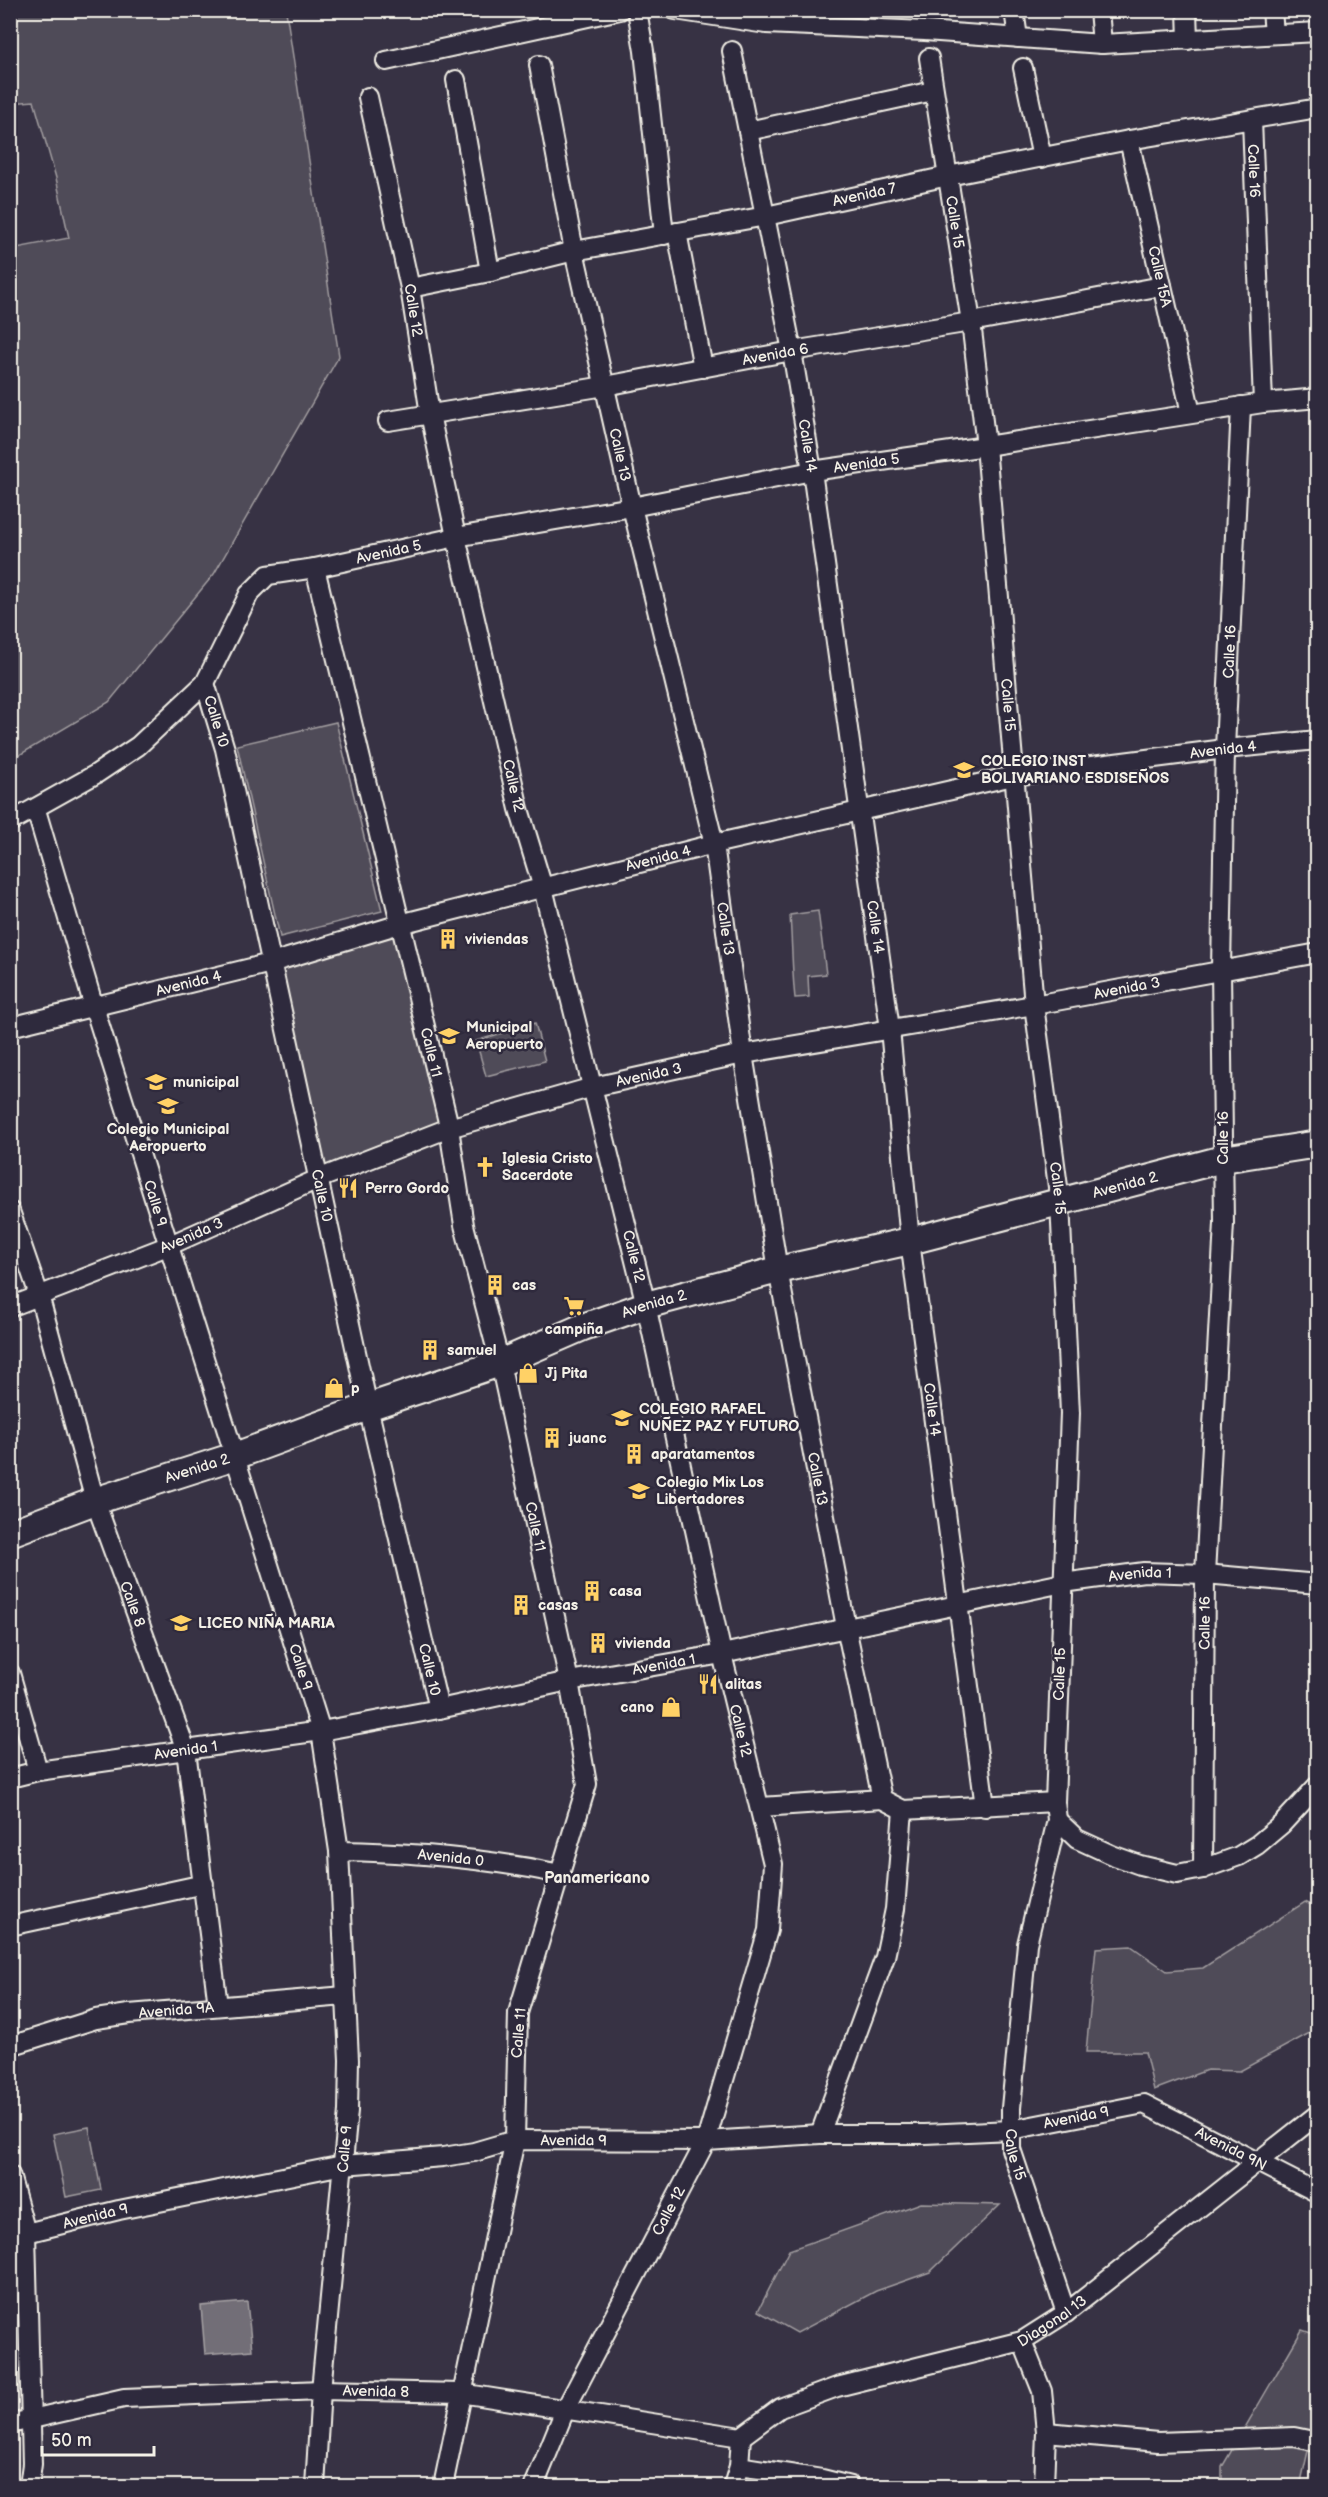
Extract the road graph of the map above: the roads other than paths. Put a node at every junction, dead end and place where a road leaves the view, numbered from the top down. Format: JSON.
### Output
{"nodes":[{"id":1,"x":620,"y":10,"type":"edge"},
{"id":2,"x":637,"y":10,"type":"edge"},
{"id":3,"x":675,"y":10,"type":"edge"},
{"id":4,"x":1014,"y":10,"type":"edge"},
{"id":5,"x":1099,"y":10,"type":"edge"},
{"id":6,"x":1187,"y":10,"type":"edge"},
{"id":7,"x":1272,"y":10,"type":"edge"},
{"id":8,"x":1317,"y":32,"type":"edge"},
{"id":9,"x":1274,"y":34,"type":"junction"},
{"id":10,"x":1018,"y":39,"type":"junction"},
{"id":11,"x":1188,"y":40,"type":"junction"},
{"id":12,"x":1102,"y":44,"type":"junction"},
{"id":13,"x":732,"y":51,"type":"dead end"},
{"id":14,"x":929,"y":58,"type":"dead end"},
{"id":15,"x":386,"y":61,"type":"dead end"},
{"id":16,"x":539,"y":65,"type":"dead end"},
{"id":17,"x":1023,"y":68,"type":"dead end"},
{"id":18,"x":456,"y":80,"type":"dead end"},
{"id":19,"x":933,"y":91,"type":"junction"},
{"id":20,"x":368,"y":97,"type":"dead end"},
{"id":21,"x":1317,"y":108,"type":"edge"},
{"id":22,"x":1252,"y":120,"type":"junction"},
{"id":23,"x":748,"y":131,"type":"junction"},
{"id":24,"x":1128,"y":140,"type":"junction"},
{"id":25,"x":1042,"y":158,"type":"junction"},
{"id":26,"x":948,"y":176,"type":"junction"},
{"id":27,"x":766,"y":216,"type":"junction"},
{"id":28,"x":671,"y":233,"type":"junction"},
{"id":29,"x":574,"y":251,"type":"junction"},
{"id":30,"x":490,"y":272,"type":"junction"},
{"id":31,"x":1162,"y":286,"type":"junction"},
{"id":32,"x":410,"y":288,"type":"junction"},
{"id":33,"x":971,"y":322,"type":"junction"},
{"id":34,"x":792,"y":351,"type":"junction"},
{"id":35,"x":703,"y":368,"type":"junction"},
{"id":36,"x":604,"y":386,"type":"junction"},
{"id":37,"x":1317,"y":398,"type":"edge"},
{"id":38,"x":1263,"y":403,"type":"junction"},
{"id":39,"x":1241,"y":406,"type":"junction"},
{"id":40,"x":1191,"y":413,"type":"junction"},
{"id":41,"x":429,"y":414,"type":"junction"},
{"id":42,"x":388,"y":421,"type":"dead end"},
{"id":43,"x":986,"y":447,"type":"junction"},
{"id":44,"x":812,"y":471,"type":"junction"},
{"id":45,"x":632,"y":507,"type":"junction"},
{"id":46,"x":456,"y":537,"type":"junction"},
{"id":47,"x":315,"y":568,"type":"junction"},
{"id":48,"x":205,"y":683,"type":"junction"},
{"id":49,"x":1317,"y":740,"type":"edge"},
{"id":50,"x":1225,"y":749,"type":"junction"},
{"id":51,"x":1013,"y":776,"type":"junction"},
{"id":52,"x":36,"y":810,"type":"junction"},
{"id":53,"x":861,"y":812,"type":"junction"},
{"id":54,"x":10,"y":822,"type":"edge"},
{"id":55,"x":714,"y":844,"type":"junction"},
{"id":56,"x":543,"y":888,"type":"junction"},
{"id":57,"x":400,"y":924,"type":"junction"},
{"id":58,"x":1317,"y":953,"type":"edge"},
{"id":59,"x":271,"y":963,"type":"junction"},
{"id":60,"x":1221,"y":969,"type":"junction"},
{"id":61,"x":1034,"y":1005,"type":"junction"},
{"id":62,"x":94,"y":1007,"type":"junction"},
{"id":63,"x":10,"y":1027,"type":"edge"},
{"id":64,"x":890,"y":1029,"type":"junction"},
{"id":65,"x":743,"y":1054,"type":"junction"},
{"id":66,"x":593,"y":1088,"type":"junction"},
{"id":67,"x":449,"y":1128,"type":"junction"},
{"id":68,"x":1317,"y":1144,"type":"edge"},
{"id":69,"x":1223,"y":1159,"type":"junction"},
{"id":70,"x":318,"y":1179,"type":"junction"},
{"id":71,"x":1060,"y":1202,"type":"junction"},
{"id":72,"x":10,"y":1211,"type":"edge"},
{"id":73,"x":910,"y":1241,"type":"junction"},
{"id":74,"x":170,"y":1245,"type":"junction"},
{"id":75,"x":778,"y":1269,"type":"junction"},
{"id":76,"x":39,"y":1296,"type":"junction"},
{"id":77,"x":646,"y":1305,"type":"junction"},
{"id":78,"x":10,"y":1307,"type":"edge"},
{"id":79,"x":500,"y":1363,"type":"junction"},
{"id":80,"x":368,"y":1407,"type":"junction"},
{"id":81,"x":235,"y":1456,"type":"junction"},
{"id":82,"x":95,"y":1501,"type":"junction"},
{"id":83,"x":10,"y":1533,"type":"edge"},
{"id":84,"x":1205,"y":1574,"type":"junction"},
{"id":85,"x":1063,"y":1583,"type":"junction"},
{"id":86,"x":1317,"y":1584,"type":"edge"},
{"id":87,"x":960,"y":1606,"type":"junction"},
{"id":88,"x":846,"y":1627,"type":"junction"},
{"id":89,"x":722,"y":1654,"type":"junction"},
{"id":90,"x":10,"y":1673,"type":"edge"},
{"id":91,"x":569,"y":1682,"type":"junction"},
{"id":92,"x":439,"y":1709,"type":"junction"},
{"id":93,"x":321,"y":1731,"type":"junction"},
{"id":94,"x":186,"y":1750,"type":"junction"},
{"id":95,"x":38,"y":1771,"type":"junction"},
{"id":96,"x":10,"y":1778,"type":"edge"},
{"id":97,"x":1317,"y":1785,"type":"edge"},
{"id":98,"x":882,"y":1799,"type":"junction"},
{"id":99,"x":761,"y":1807,"type":"junction"},
{"id":100,"x":985,"y":1807,"type":"junction"},
{"id":101,"x":903,"y":1810,"type":"junction"},
{"id":102,"x":1056,"y":1811,"type":"junction"},
{"id":103,"x":339,"y":1851,"type":"junction"},
{"id":104,"x":1203,"y":1869,"type":"junction"},
{"id":105,"x":561,"y":1874,"type":"junction"},
{"id":106,"x":204,"y":1884,"type":"junction"},
{"id":107,"x":10,"y":1926,"type":"edge"},
{"id":108,"x":345,"y":1996,"type":"junction"},
{"id":109,"x":218,"y":2006,"type":"junction"},
{"id":110,"x":10,"y":2046,"type":"edge"},
{"id":111,"x":1144,"y":2104,"type":"joint"},
{"id":112,"x":1317,"y":2114,"type":"edge"},
{"id":113,"x":1011,"y":2130,"type":"junction"},
{"id":114,"x":820,"y":2133,"type":"junction"},
{"id":115,"x":515,"y":2140,"type":"junction"},
{"id":116,"x":706,"y":2140,"type":"junction"},
{"id":117,"x":1256,"y":2163,"type":"junction"},
{"id":118,"x":343,"y":2165,"type":"junction"},
{"id":119,"x":10,"y":2175,"type":"edge"},
{"id":120,"x":1317,"y":2193,"type":"edge"},
{"id":121,"x":18,"y":2235,"type":"edge"},
{"id":122,"x":1066,"y":2313,"type":"junction"},
{"id":123,"x":1022,"y":2341,"type":"junction"},
{"id":124,"x":321,"y":2390,"type":"junction"},
{"id":125,"x":461,"y":2393,"type":"junction"},
{"id":126,"x":565,"y":2410,"type":"junction"},
{"id":127,"x":30,"y":2418,"type":"junction"},
{"id":128,"x":10,"y":2424,"type":"edge"},
{"id":129,"x":1046,"y":2432,"type":"junction"},
{"id":130,"x":741,"y":2436,"type":"junction"},
{"id":131,"x":1317,"y":2442,"type":"edge"},
{"id":132,"x":739,"y":2466,"type":"junction"},
{"id":133,"x":28,"y":2487,"type":"edge"},
{"id":134,"x":315,"y":2487,"type":"edge"},
{"id":135,"x":443,"y":2487,"type":"edge"},
{"id":136,"x":534,"y":2487,"type":"edge"},
{"id":137,"x":733,"y":2487,"type":"edge"},
{"id":138,"x":850,"y":2487,"type":"edge"},
{"id":139,"x":1044,"y":2487,"type":"edge"}],
"edges":[{"from":1,"to":15,"type":"street"},
{"from":2,"to":28,"type":"street"},
{"from":3,"to":10,"type":"street"},
{"from":4,"to":10,"type":"street"},
{"from":5,"to":12,"type":"street"},
{"from":6,"to":11,"type":"street"},
{"from":7,"to":9,"type":"street"},
{"from":8,"to":9,"type":"street"},
{"from":9,"to":11,"type":"street"},
{"from":10,"to":12,"type":"street"},
{"from":11,"to":12,"type":"street"},
{"from":13,"to":23,"type":"street","name":"Calle 14"},
{"from":14,"to":19,"type":"street","name":"Calle 15"},
{"from":16,"to":29,"type":"street","name":"Calle 13"},
{"from":17,"to":25,"type":"street"},
{"from":18,"to":30,"type":"street"},
{"from":19,"to":23,"type":"street"},
{"from":19,"to":26,"type":"street","name":"Calle 15"},
{"from":20,"to":32,"type":"street","name":"Calle 12"},
{"from":21,"to":22,"type":"street","name":"Avenida 7"},
{"from":22,"to":24,"type":"street","name":"Avenida 7"},
{"from":22,"to":38,"type":"street","name":"Calle 16"},
{"from":23,"to":27,"type":"street","name":"Calle 14"},
{"from":24,"to":25,"type":"street","name":"Avenida 7"},
{"from":24,"to":31,"type":"street","name":"Calle 15A"},
{"from":25,"to":26,"type":"street","name":"Avenida 7"},
{"from":26,"to":27,"type":"street","name":"Avenida 7"},
{"from":26,"to":33,"type":"street","name":"Calle 15"},
{"from":27,"to":28,"type":"street","name":"Avenida 7"},
{"from":27,"to":34,"type":"street","name":"Calle 14"},
{"from":28,"to":29,"type":"street","name":"Avenida 7"},
{"from":28,"to":35,"type":"street"},
{"from":29,"to":30,"type":"street","name":"Avenida 7"},
{"from":29,"to":36,"type":"street","name":"Calle 13"},
{"from":30,"to":32,"type":"street","name":"Avenida 7"},
{"from":31,"to":33,"type":"street","name":"Avenida 6"},
{"from":31,"to":40,"type":"street","name":"Calle 15A"},
{"from":32,"to":41,"type":"street","name":"Calle 12"},
{"from":33,"to":34,"type":"street","name":"Avenida 6"},
{"from":33,"to":43,"type":"street","name":"Calle 15"},
{"from":34,"to":35,"type":"street","name":"Avenida 6"},
{"from":34,"to":44,"type":"street","name":"Calle 14"},
{"from":35,"to":36,"type":"street","name":"Avenida 6"},
{"from":36,"to":41,"type":"street","name":"Avenida 6"},
{"from":36,"to":45,"type":"street","name":"Calle 13"},
{"from":37,"to":38,"type":"street","name":"Avenida 5"},
{"from":38,"to":39,"type":"street","name":"Avenida 5"},
{"from":39,"to":40,"type":"street","name":"Avenida 5"},
{"from":39,"to":50,"type":"street","name":"Calle 16"},
{"from":40,"to":43,"type":"street","name":"Avenida 5"},
{"from":41,"to":42,"type":"street","name":"Avenida 6"},
{"from":41,"to":46,"type":"street","name":"Calle 12"},
{"from":43,"to":44,"type":"street","name":"Avenida 5"},
{"from":43,"to":51,"type":"street","name":"Calle 15"},
{"from":44,"to":45,"type":"street","name":"Avenida 5"},
{"from":44,"to":53,"type":"street","name":"Calle 14"},
{"from":45,"to":46,"type":"street","name":"Avenida 5"},
{"from":45,"to":55,"type":"street","name":"Calle 13"},
{"from":46,"to":47,"type":"street","name":"Avenida 5"},
{"from":46,"to":56,"type":"street","name":"Calle 12"},
{"from":47,"to":48,"type":"street"},
{"from":47,"to":57,"type":"street","name":"Calle 11"},
{"from":48,"to":52,"type":"street"},
{"from":48,"to":59,"type":"street","name":"Calle 10"},
{"from":49,"to":50,"type":"street","name":"Avenida 4"},
{"from":50,"to":51,"type":"street","name":"Avenida 4"},
{"from":50,"to":60,"type":"street","name":"Calle 16"},
{"from":51,"to":53,"type":"street","name":"Avenida 4"},
{"from":51,"to":61,"type":"street","name":"Calle 15"},
{"from":52,"to":54,"type":"street"},
{"from":52,"to":62,"type":"street","name":"Calle 9"},
{"from":53,"to":55,"type":"street","name":"Avenida 4"},
{"from":53,"to":64,"type":"street","name":"Calle 14"},
{"from":55,"to":56,"type":"street","name":"Avenida 4"},
{"from":55,"to":65,"type":"street","name":"Calle 13"},
{"from":56,"to":57,"type":"street","name":"Avenida 4"},
{"from":56,"to":66,"type":"street","name":"Calle 12"},
{"from":57,"to":59,"type":"street","name":"Avenida 4"},
{"from":57,"to":67,"type":"street","name":"Calle 11"},
{"from":58,"to":60,"type":"street","name":"Avenida 3"},
{"from":59,"to":62,"type":"street","name":"Avenida 4"},
{"from":59,"to":70,"type":"street","name":"Calle 10"},
{"from":60,"to":61,"type":"street","name":"Avenida 3"},
{"from":60,"to":69,"type":"street","name":"Calle 16"},
{"from":61,"to":64,"type":"street","name":"Avenida 3"},
{"from":61,"to":71,"type":"street","name":"Calle 15"},
{"from":62,"to":63,"type":"street","name":"Avenida 4"},
{"from":62,"to":74,"type":"street","name":"Calle 9"},
{"from":64,"to":65,"type":"street","name":"Avenida 3"},
{"from":64,"to":73,"type":"street","name":"Calle 14"},
{"from":65,"to":66,"type":"street","name":"Avenida 3"},
{"from":65,"to":75,"type":"street","name":"Calle 13"},
{"from":66,"to":67,"type":"street","name":"Avenida 3"},
{"from":66,"to":77,"type":"street","name":"Calle 12"},
{"from":67,"to":70,"type":"street","name":"Avenida 3"},
{"from":67,"to":79,"type":"street","name":"Calle 11"},
{"from":68,"to":69,"type":"street","name":"Avenida 2"},
{"from":69,"to":71,"type":"street","name":"Avenida 2"},
{"from":69,"to":84,"type":"street","name":"Calle 16"},
{"from":70,"to":74,"type":"street","name":"Avenida 3"},
{"from":70,"to":80,"type":"street","name":"Calle 10"},
{"from":71,"to":73,"type":"street","name":"Avenida 2"},
{"from":71,"to":85,"type":"street","name":"Calle 15"},
{"from":72,"to":76,"type":"street","name":"Calle 8"},
{"from":73,"to":75,"type":"street","name":"Avenida 2"},
{"from":73,"to":87,"type":"street","name":"Calle 14"},
{"from":74,"to":76,"type":"street","name":"Avenida 3"},
{"from":74,"to":81,"type":"street","name":"Calle 9"},
{"from":75,"to":77,"type":"street","name":"Avenida 2"},
{"from":75,"to":88,"type":"street","name":"Calle 13"},
{"from":76,"to":78,"type":"street","name":"Avenida 3"},
{"from":76,"to":82,"type":"street","name":"Calle 8"},
{"from":77,"to":79,"type":"street","name":"Avenida 2"},
{"from":77,"to":89,"type":"street","name":"Calle 12"},
{"from":79,"to":80,"type":"street","name":"Avenida 2"},
{"from":79,"to":91,"type":"street","name":"Calle 11"},
{"from":80,"to":81,"type":"street","name":"Avenida 2"},
{"from":80,"to":92,"type":"street","name":"Calle 10"},
{"from":81,"to":82,"type":"street","name":"Avenida 2"},
{"from":81,"to":93,"type":"street","name":"Calle 9"},
{"from":82,"to":83,"type":"street","name":"Avenida 2"},
{"from":82,"to":94,"type":"street","name":"Calle 8"},
{"from":84,"to":85,"type":"street","name":"Avenida 1"},
{"from":84,"to":86,"type":"street","name":"Avenida 1"},
{"from":84,"to":104,"type":"street","name":"Calle 16"},
{"from":85,"to":87,"type":"street","name":"Avenida 1"},
{"from":85,"to":102,"type":"street","name":"Calle 15"},
{"from":87,"to":88,"type":"street","name":"Avenida 1"},
{"from":87,"to":100,"type":"street","name":"Calle 14"},
{"from":88,"to":89,"type":"street","name":"Avenida 1"},
{"from":88,"to":98,"type":"street","name":"Calle 13"},
{"from":89,"to":91,"type":"street","name":"Avenida 1"},
{"from":89,"to":99,"type":"street","name":"Calle 12"},
{"from":90,"to":95,"type":"street"},
{"from":91,"to":92,"type":"street","name":"Avenida 1"},
{"from":91,"to":105,"type":"street","name":"Calle 11"},
{"from":92,"to":93,"type":"street","name":"Avenida 1"},
{"from":93,"to":94,"type":"street","name":"Avenida 1"},
{"from":93,"to":103,"type":"street","name":"Calle 9"},
{"from":94,"to":95,"type":"street","name":"Avenida 1"},
{"from":94,"to":106,"type":"street","name":"Calle 8"},
{"from":95,"to":96,"type":"street","name":"Avenida 1"},
{"from":97,"to":104,"type":"street"},
{"from":98,"to":99,"type":"street"},
{"from":98,"to":101,"type":"street"},
{"from":99,"to":116,"type":"street","name":"Calle 12"},
{"from":100,"to":101,"type":"street"},
{"from":100,"to":102,"type":"street"},
{"from":101,"to":114,"type":"street"},
{"from":102,"to":104,"type":"street"},
{"from":102,"to":113,"type":"street","name":"Calle 15"},
{"from":103,"to":105,"type":"street","name":"Avenida 0"},
{"from":103,"to":108,"type":"street","name":"Calle 9"},
{"from":105,"to":115,"type":"street","name":"Calle 11"},
{"from":106,"to":107,"type":"street"},
{"from":106,"to":109,"type":"street","name":"Calle 8"},
{"from":108,"to":109,"type":"street","name":"Avenida 9A"},
{"from":108,"to":118,"type":"street","name":"Calle 9"},
{"from":109,"to":110,"type":"street","name":"Avenida 9A"},
{"from":111,"to":113,"type":"street","name":"Avenida 9"},
{"from":111,"to":117,"type":"street","name":"Avenida 9N"},
{"from":112,"to":117,"type":"street","name":"Diagonal 13"},
{"from":113,"to":114,"type":"street","name":"Avenida 9"},
{"from":113,"to":122,"type":"street","name":"Calle 15"},
{"from":114,"to":116,"type":"street","name":"Avenida 9"},
{"from":115,"to":116,"type":"street","name":"Avenida 9"},
{"from":115,"to":118,"type":"street","name":"Avenida 9"},
{"from":115,"to":125,"type":"street","name":"Calle 11"},
{"from":116,"to":126,"type":"street","name":"Calle 12"},
{"from":117,"to":120,"type":"street","name":"Avenida 9N"},
{"from":117,"to":122,"type":"street","name":"Diagonal 13"},
{"from":118,"to":121,"type":"street","name":"Avenida 9"},
{"from":118,"to":124,"type":"street","name":"Calle 9"},
{"from":119,"to":121,"type":"street"},
{"from":121,"to":127,"type":"street"},
{"from":122,"to":123,"type":"street","name":"Diagonal 13"},
{"from":123,"to":129,"type":"street"},
{"from":123,"to":130,"type":"street","name":"Diagonal 13"},
{"from":124,"to":125,"type":"street","name":"Avenida 8"},
{"from":124,"to":127,"type":"street","name":"Avenida 8"},
{"from":124,"to":134,"type":"street","name":"Calle 9"},
{"from":125,"to":126,"type":"street","name":"Avenida 8"},
{"from":125,"to":135,"type":"street","name":"Calle 11"},
{"from":126,"to":130,"type":"street","name":"Avenida 8"},
{"from":126,"to":136,"type":"street","name":"Calle 12"},
{"from":127,"to":128,"type":"street","name":"Avenida 8"},
{"from":127,"to":133,"type":"street"},
{"from":129,"to":131,"type":"street"},
{"from":129,"to":139,"type":"street"},
{"from":130,"to":132,"type":"street"},
{"from":132,"to":137,"type":"street"},
{"from":132,"to":138,"type":"street"}]}
